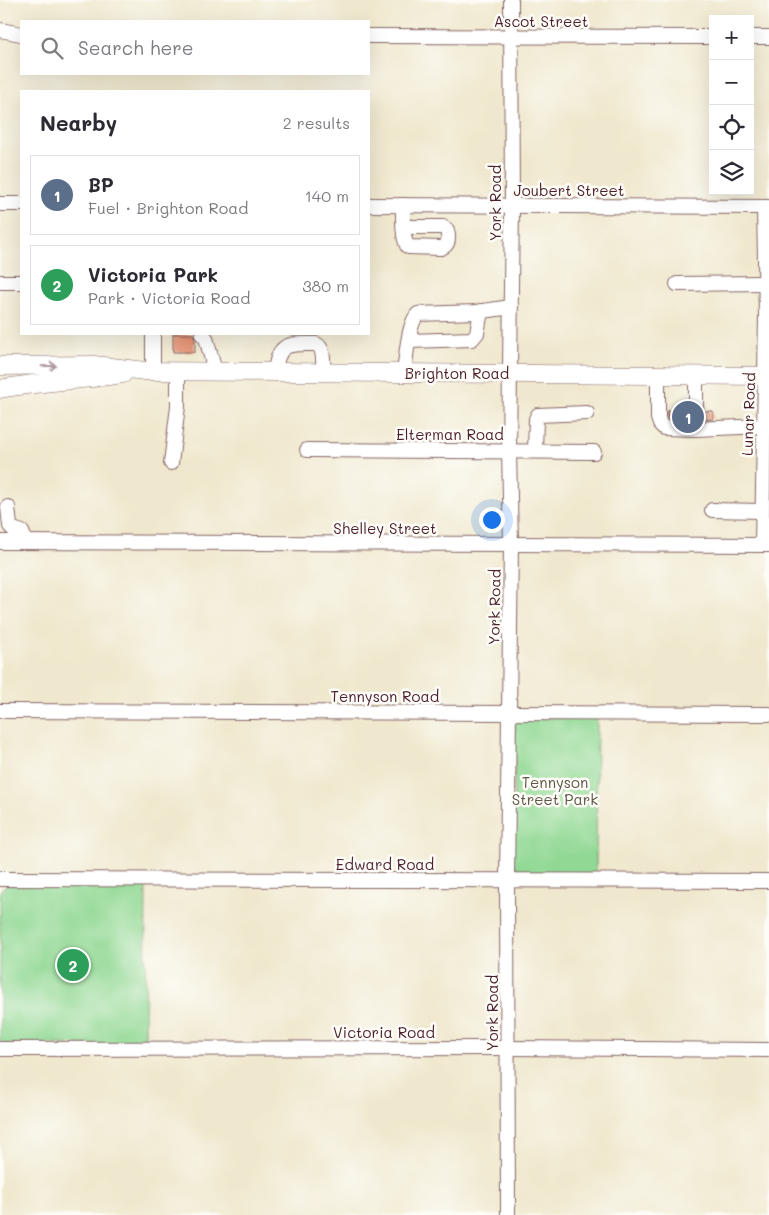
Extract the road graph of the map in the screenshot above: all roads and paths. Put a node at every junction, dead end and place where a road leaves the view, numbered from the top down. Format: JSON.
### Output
{"nodes":[{"id":1,"x":511,"y":0,"type":"edge"},
{"id":2,"x":0,"y":30,"type":"edge"},
{"id":3,"x":19,"y":34,"type":"edge"},
{"id":4,"x":370,"y":36,"type":"edge"},
{"id":5,"x":511,"y":37,"type":"junction"},
{"id":6,"x":709,"y":37,"type":"edge"},
{"id":7,"x":754,"y":37,"type":"edge"},
{"id":8,"x":769,"y":38,"type":"edge"},
{"id":9,"x":0,"y":39,"type":"edge"},
{"id":10,"x":0,"y":204,"type":"edge"},
{"id":11,"x":20,"y":204,"type":"edge"},
{"id":12,"x":370,"y":205,"type":"edge"},
{"id":13,"x":403,"y":205,"type":"junction"},
{"id":14,"x":512,"y":206,"type":"junction"},
{"id":15,"x":767,"y":207,"type":"edge"},
{"id":16,"x":404,"y":227,"type":"dead end"},
{"id":17,"x":0,"y":282,"type":"edge"},
{"id":18,"x":20,"y":282,"type":"edge"},
{"id":19,"x":765,"y":283,"type":"junction"},
{"id":20,"x":677,"y":284,"type":"dead end"},
{"id":21,"x":511,"y":308,"type":"junction"},
{"id":22,"x":481,"y":311,"type":"junction"},
{"id":23,"x":153,"y":335,"type":"edge"},
{"id":24,"x":203,"y":335,"type":"edge"},
{"id":25,"x":409,"y":342,"type":"junction"},
{"id":26,"x":0,"y":366,"type":"edge"},
{"id":27,"x":149,"y":371,"type":"junction"},
{"id":28,"x":178,"y":371,"type":"junction"},
{"id":29,"x":215,"y":371,"type":"junction"},
{"id":30,"x":275,"y":372,"type":"junction"},
{"id":31,"x":323,"y":372,"type":"junction"},
{"id":32,"x":404,"y":373,"type":"junction"},
{"id":33,"x":510,"y":374,"type":"junction"},
{"id":34,"x":658,"y":374,"type":"junction"},
{"id":35,"x":696,"y":375,"type":"junction"},
{"id":36,"x":767,"y":376,"type":"edge"},
{"id":37,"x":0,"y":389,"type":"edge"},
{"id":38,"x":696,"y":411,"type":"dead end"},
{"id":39,"x":587,"y":413,"type":"dead end"},
{"id":40,"x":763,"y":426,"type":"junction"},
{"id":41,"x":307,"y":450,"type":"dead end"},
{"id":42,"x":510,"y":450,"type":"junction"},
{"id":43,"x":534,"y":450,"type":"junction"},
{"id":44,"x":594,"y":452,"type":"dead end"},
{"id":45,"x":171,"y":462,"type":"dead end"},
{"id":46,"x":8,"y":507,"type":"dead end"},
{"id":47,"x":712,"y":510,"type":"dead end"},
{"id":48,"x":762,"y":511,"type":"junction"},
{"id":49,"x":0,"y":542,"type":"edge"},
{"id":50,"x":26,"y":542,"type":"junction"},
{"id":51,"x":511,"y":544,"type":"junction"},
{"id":52,"x":766,"y":545,"type":"edge"},
{"id":53,"x":0,"y":711,"type":"edge"},
{"id":54,"x":508,"y":713,"type":"junction"},
{"id":55,"x":769,"y":714,"type":"edge"},
{"id":56,"x":0,"y":880,"type":"edge"},
{"id":57,"x":507,"y":881,"type":"junction"},
{"id":58,"x":769,"y":881,"type":"edge"},
{"id":59,"x":508,"y":1048,"type":"junction"},
{"id":60,"x":0,"y":1049,"type":"edge"},
{"id":61,"x":769,"y":1050,"type":"edge"},
{"id":62,"x":508,"y":1215,"type":"edge"}],
"edges":[{"from":1,"to":5,"type":"street","name":"York Road"},
{"from":2,"to":3,"type":"street"},
{"from":3,"to":9,"type":"street"},
{"from":4,"to":5,"type":"street","name":"Ascot Street"},
{"from":5,"to":6,"type":"street","name":"Ascot Street"},
{"from":5,"to":14,"type":"street","name":"York Road"},
{"from":7,"to":8,"type":"street"},
{"from":10,"to":11,"type":"street"},
{"from":12,"to":13,"type":"street","name":"Joubert Street"},
{"from":13,"to":14,"type":"street","name":"Joubert Street"},
{"from":13,"to":16,"type":"street"},
{"from":14,"to":15,"type":"street","name":"Joubert Street"},
{"from":14,"to":21,"type":"street","name":"York Road"},
{"from":15,"to":19,"type":"street","name":"Lunar Road"},
{"from":17,"to":18,"type":"street"},
{"from":19,"to":20,"type":"street"},
{"from":19,"to":36,"type":"street","name":"Lunar Road"},
{"from":21,"to":22,"type":"street"},
{"from":21,"to":33,"type":"street","name":"York Road"},
{"from":22,"to":25,"type":"street"},
{"from":22,"to":25,"type":"street"},
{"from":23,"to":27,"type":"street"},
{"from":24,"to":29,"type":"street"},
{"from":25,"to":32,"type":"street"},
{"from":26,"to":27,"type":"main road","name":"Brighton Road","one_way":true},
{"from":27,"to":28,"type":"main road","name":"Brighton Road"},
{"from":27,"to":37,"type":"main road","name":"Brighton Road"},
{"from":28,"to":29,"type":"main road","name":"Brighton Road"},
{"from":28,"to":45,"type":"street"},
{"from":29,"to":30,"type":"main road","name":"Brighton Road"},
{"from":30,"to":31,"type":"main road","name":"Brighton Road"},
{"from":30,"to":31,"type":"street"},
{"from":31,"to":32,"type":"main road","name":"Brighton Road"},
{"from":32,"to":33,"type":"main road","name":"Brighton Road"},
{"from":33,"to":34,"type":"main road","name":"Brighton Road"},
{"from":33,"to":42,"type":"street","name":"York Road"},
{"from":34,"to":35,"type":"main road","name":"Brighton Road"},
{"from":34,"to":40,"type":"street"},
{"from":35,"to":36,"type":"main road","name":"Brighton Road"},
{"from":35,"to":38,"type":"street"},
{"from":36,"to":40,"type":"street","name":"Lunar Road"},
{"from":39,"to":43,"type":"street"},
{"from":40,"to":48,"type":"street","name":"Lunar Road"},
{"from":41,"to":42,"type":"street","name":"Elterman Road"},
{"from":42,"to":43,"type":"street","name":"Elterman Road"},
{"from":42,"to":51,"type":"street","name":"York Road"},
{"from":43,"to":44,"type":"street","name":"Elterman Road"},
{"from":46,"to":50,"type":"street"},
{"from":47,"to":48,"type":"street"},
{"from":48,"to":52,"type":"street","name":"Lunar Road"},
{"from":49,"to":50,"type":"street","name":"Shelley Street"},
{"from":50,"to":51,"type":"street","name":"Shelley Street"},
{"from":51,"to":52,"type":"street","name":"Shelley Street"},
{"from":51,"to":54,"type":"street","name":"York Road"},
{"from":53,"to":54,"type":"street","name":"Tennyson Road"},
{"from":54,"to":55,"type":"street","name":"Tennyson Road"},
{"from":54,"to":57,"type":"street","name":"York Road"},
{"from":56,"to":57,"type":"street","name":"Edward Road"},
{"from":57,"to":58,"type":"street","name":"Edward Road"},
{"from":57,"to":59,"type":"street","name":"York Road"},
{"from":59,"to":60,"type":"street","name":"Victoria Road"},
{"from":59,"to":61,"type":"street","name":"Victoria Road"},
{"from":59,"to":62,"type":"street","name":"York Road"}]}
